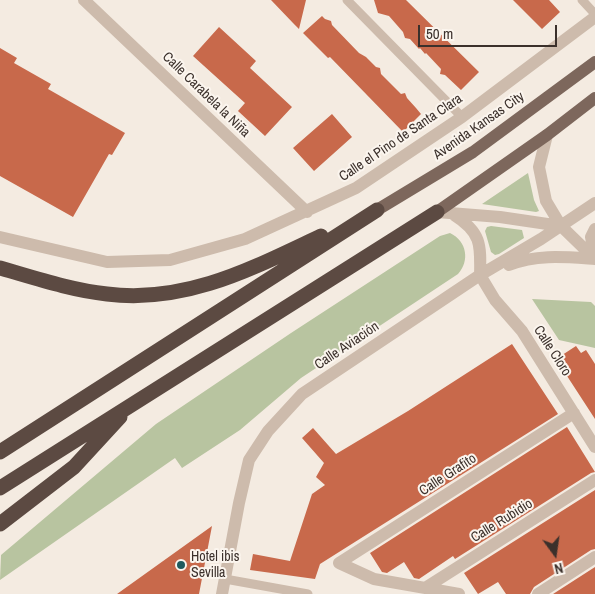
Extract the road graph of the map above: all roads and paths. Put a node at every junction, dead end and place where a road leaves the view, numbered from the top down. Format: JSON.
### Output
{"nodes":[{"id":1,"x":84,"y":0,"type":"edge"},
{"id":2,"x":347,"y":0,"type":"edge"},
{"id":3,"x":582,"y":0,"type":"edge"},
{"id":4,"x":595,"y":15,"type":"edge"},
{"id":5,"x":595,"y":62,"type":"edge"},
{"id":6,"x":595,"y":98,"type":"edge"},
{"id":7,"x":462,"y":117,"type":"junction"},
{"id":8,"x":547,"y":135,"type":"junction"},
{"id":9,"x":595,"y":203,"type":"edge"},
{"id":10,"x":377,"y":210,"type":"junction"},
{"id":11,"x":307,"y":212,"type":"junction"},
{"id":12,"x":444,"y":213,"type":"junction"},
{"id":13,"x":561,"y":226,"type":"junction"},
{"id":14,"x":595,"y":229,"type":"edge"},
{"id":15,"x":0,"y":237,"type":"edge"},
{"id":16,"x":595,"y":259,"type":"edge"},
{"id":17,"x":0,"y":268,"type":"edge"},
{"id":18,"x":480,"y":275,"type":"junction"},
{"id":19,"x":133,"y":402,"type":"junction"},
{"id":20,"x":574,"y":413,"type":"junction"},
{"id":21,"x":595,"y":446,"type":"edge"},
{"id":22,"x":0,"y":452,"type":"edge"},
{"id":23,"x":595,"y":480,"type":"edge"},
{"id":24,"x":0,"y":488,"type":"edge"},
{"id":25,"x":0,"y":524,"type":"edge"},
{"id":26,"x":595,"y":557,"type":"edge"},
{"id":27,"x":225,"y":579,"type":"junction"},
{"id":28,"x":425,"y":588,"type":"junction"},
{"id":29,"x":222,"y":594,"type":"edge"},
{"id":30,"x":308,"y":594,"type":"edge"},
{"id":31,"x":459,"y":594,"type":"edge"},
{"id":32,"x":538,"y":594,"type":"edge"}],
"edges":[{"from":1,"to":11,"type":"street","name":"Calle Carabela la Niña"},
{"from":2,"to":7,"type":"lane"},
{"from":3,"to":4,"type":"lane"},
{"from":4,"to":7,"type":"street","name":"Calle el Pino de Santa Clara"},
{"from":5,"to":10,"type":"main road","name":"Avenida Kansas City"},
{"from":6,"to":8,"type":"main road"},
{"from":7,"to":11,"type":"street","name":"Calle el Pino de Santa Clara"},
{"from":8,"to":12,"type":"main road"},
{"from":8,"to":13,"type":"street"},
{"from":9,"to":13,"type":"street","name":"Calle Aviación"},
{"from":10,"to":17,"type":"highway"},
{"from":10,"to":22,"type":"highway"},
{"from":11,"to":15,"type":"street","name":"Calle el Pino de Santa Clara"},
{"from":12,"to":13,"type":"street"},
{"from":12,"to":18,"type":"street"},
{"from":12,"to":19,"type":"highway"},
{"from":13,"to":16,"type":"street"},
{"from":13,"to":18,"type":"street","name":"Calle Aviación"},
{"from":14,"to":16,"type":"street"},
{"from":16,"to":18,"type":"street"},
{"from":18,"to":20,"type":"street","name":"Calle Cloro"},
{"from":18,"to":27,"type":"street","name":"Calle Aviación"},
{"from":19,"to":24,"type":"highway"},
{"from":19,"to":25,"type":"highway"},
{"from":20,"to":21,"type":"street","name":"Calle Cloro"},
{"from":20,"to":28,"type":"street","name":"Calle Grafito"},
{"from":23,"to":28,"type":"street","name":"Calle Rubidio"},
{"from":26,"to":32,"type":"street"},
{"from":27,"to":29,"type":"street","name":"Calle Aviación"},
{"from":27,"to":30,"type":"lane"},
{"from":28,"to":31,"type":"street"}]}
